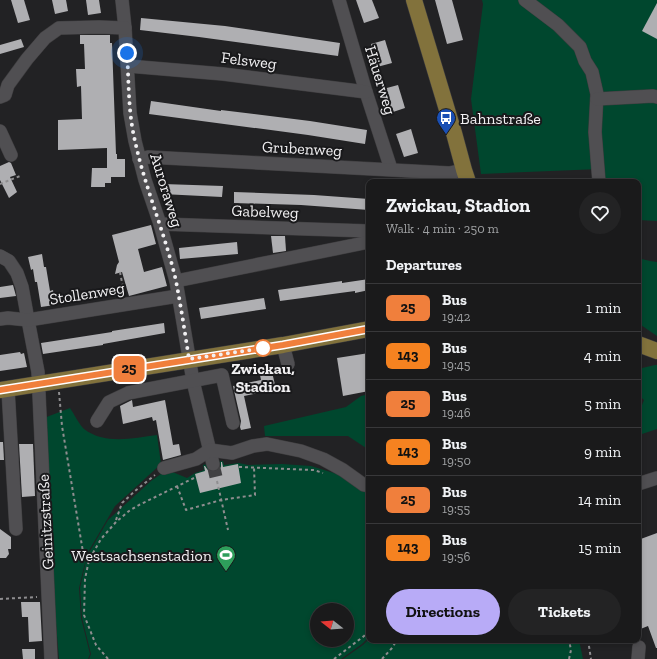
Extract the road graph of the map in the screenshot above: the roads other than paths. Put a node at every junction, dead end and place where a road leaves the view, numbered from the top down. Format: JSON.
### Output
{"nodes":[{"id":1,"x":122,"y":0,"type":"edge"},
{"id":2,"x":339,"y":0,"type":"edge"},
{"id":3,"x":414,"y":0,"type":"edge"},
{"id":4,"x":525,"y":0,"type":"edge"},
{"id":5,"x":125,"y":28,"type":"junction"},
{"id":6,"x":128,"y":66,"type":"junction"},
{"id":7,"x":366,"y":92,"type":"junction"},
{"id":8,"x":657,"y":97,"type":"edge"},
{"id":9,"x":0,"y":98,"type":"edge"},
{"id":10,"x":597,"y":99,"type":"junction"},
{"id":11,"x":0,"y":131,"type":"edge"},
{"id":12,"x":11,"y":156,"type":"dead end"},
{"id":13,"x":139,"y":159,"type":"junction"},
{"id":14,"x":390,"y":169,"type":"junction"},
{"id":15,"x":466,"y":176,"type":"edge"},
{"id":16,"x":599,"y":179,"type":"edge"},
{"id":17,"x":160,"y":224,"type":"junction"},
{"id":18,"x":366,"y":231,"type":"edge"},
{"id":19,"x":366,"y":243,"type":"edge"},
{"id":20,"x":0,"y":256,"type":"edge"},
{"id":21,"x":176,"y":281,"type":"junction"},
{"id":22,"x":178,"y":296,"type":"junction"},
{"id":23,"x":0,"y":319,"type":"edge"},
{"id":24,"x":28,"y":320,"type":"junction"},
{"id":25,"x":366,"y":330,"type":"edge"},
{"id":26,"x":283,"y":345,"type":"junction"},
{"id":27,"x":641,"y":345,"type":"edge"},
{"id":28,"x":657,"y":351,"type":"edge"},
{"id":29,"x":189,"y":359,"type":"junction"},
{"id":30,"x":288,"y":364,"type":"dead end"},
{"id":31,"x":193,"y":381,"type":"junction"},
{"id":32,"x":39,"y":384,"type":"junction"},
{"id":33,"x":4,"y":390,"type":"edge"},
{"id":34,"x":97,"y":422,"type":"dead end"},
{"id":35,"x":234,"y":423,"type":"dead end"},
{"id":36,"x":210,"y":450,"type":"junction"},
{"id":37,"x":213,"y":464,"type":"tunnel mouth"},
{"id":38,"x":164,"y":468,"type":"road end"},
{"id":39,"x":657,"y":478,"type":"edge"},
{"id":40,"x":641,"y":483,"type":"edge"},
{"id":41,"x":366,"y":485,"type":"edge"},
{"id":42,"x":16,"y":529,"type":"dead end"},
{"id":43,"x":52,"y":659,"type":"edge"}],
"edges":[{"from":1,"to":5,"type":"street","name":"Auroraweg"},
{"from":2,"to":7,"type":"street","name":"Häuerweg"},
{"from":3,"to":15,"type":"main road"},
{"from":4,"to":10,"type":"street"},
{"from":5,"to":6,"type":"street","name":"Auroraweg"},
{"from":5,"to":9,"type":"street"},
{"from":6,"to":7,"type":"street","name":"Felsweg"},
{"from":6,"to":13,"type":"street","name":"Auroraweg"},
{"from":7,"to":14,"type":"street","name":"Häuerweg"},
{"from":8,"to":10,"type":"street"},
{"from":10,"to":16,"type":"street"},
{"from":11,"to":12,"type":"street"},
{"from":13,"to":14,"type":"street","name":"Grubenweg"},
{"from":13,"to":17,"type":"street","name":"Auroraweg"},
{"from":14,"to":15,"type":"street","name":"Grubenweg"},
{"from":17,"to":18,"type":"street","name":"Gabelweg"},
{"from":17,"to":21,"type":"street","name":"Auroraweg"},
{"from":19,"to":21,"type":"street"},
{"from":20,"to":24,"type":"street"},
{"from":21,"to":22,"type":"street","name":"Auroraweg"},
{"from":22,"to":24,"type":"street","name":"Stollenweg"},
{"from":22,"to":29,"type":"street","name":"Auroraweg"},
{"from":23,"to":24,"type":"street","name":"Stollenweg"},
{"from":24,"to":32,"type":"street"},
{"from":25,"to":26,"type":"main road","name":"Geinitzstraße"},
{"from":26,"to":29,"type":"main road","name":"Geinitzstraße"},
{"from":26,"to":30,"type":"street"},
{"from":27,"to":28,"type":"main road"},
{"from":29,"to":31,"type":"street","name":"Auroraweg"},
{"from":29,"to":32,"type":"main road","name":"Geinitzstraße"},
{"from":31,"to":34,"type":"street"},
{"from":31,"to":35,"type":"street"},
{"from":31,"to":36,"type":"street","name":"Auroraweg"},
{"from":32,"to":33,"type":"main road","name":"Geinitzstraße"},
{"from":32,"to":43,"type":"street","name":"Geinitzstraße"},
{"from":33,"to":42,"type":"street","name":"Geinitzstraße"},
{"from":36,"to":37,"type":"street","name":"Auroraweg"},
{"from":36,"to":38,"type":"street"},
{"from":36,"to":41,"type":"street"},
{"from":39,"to":40,"type":"street"}]}
